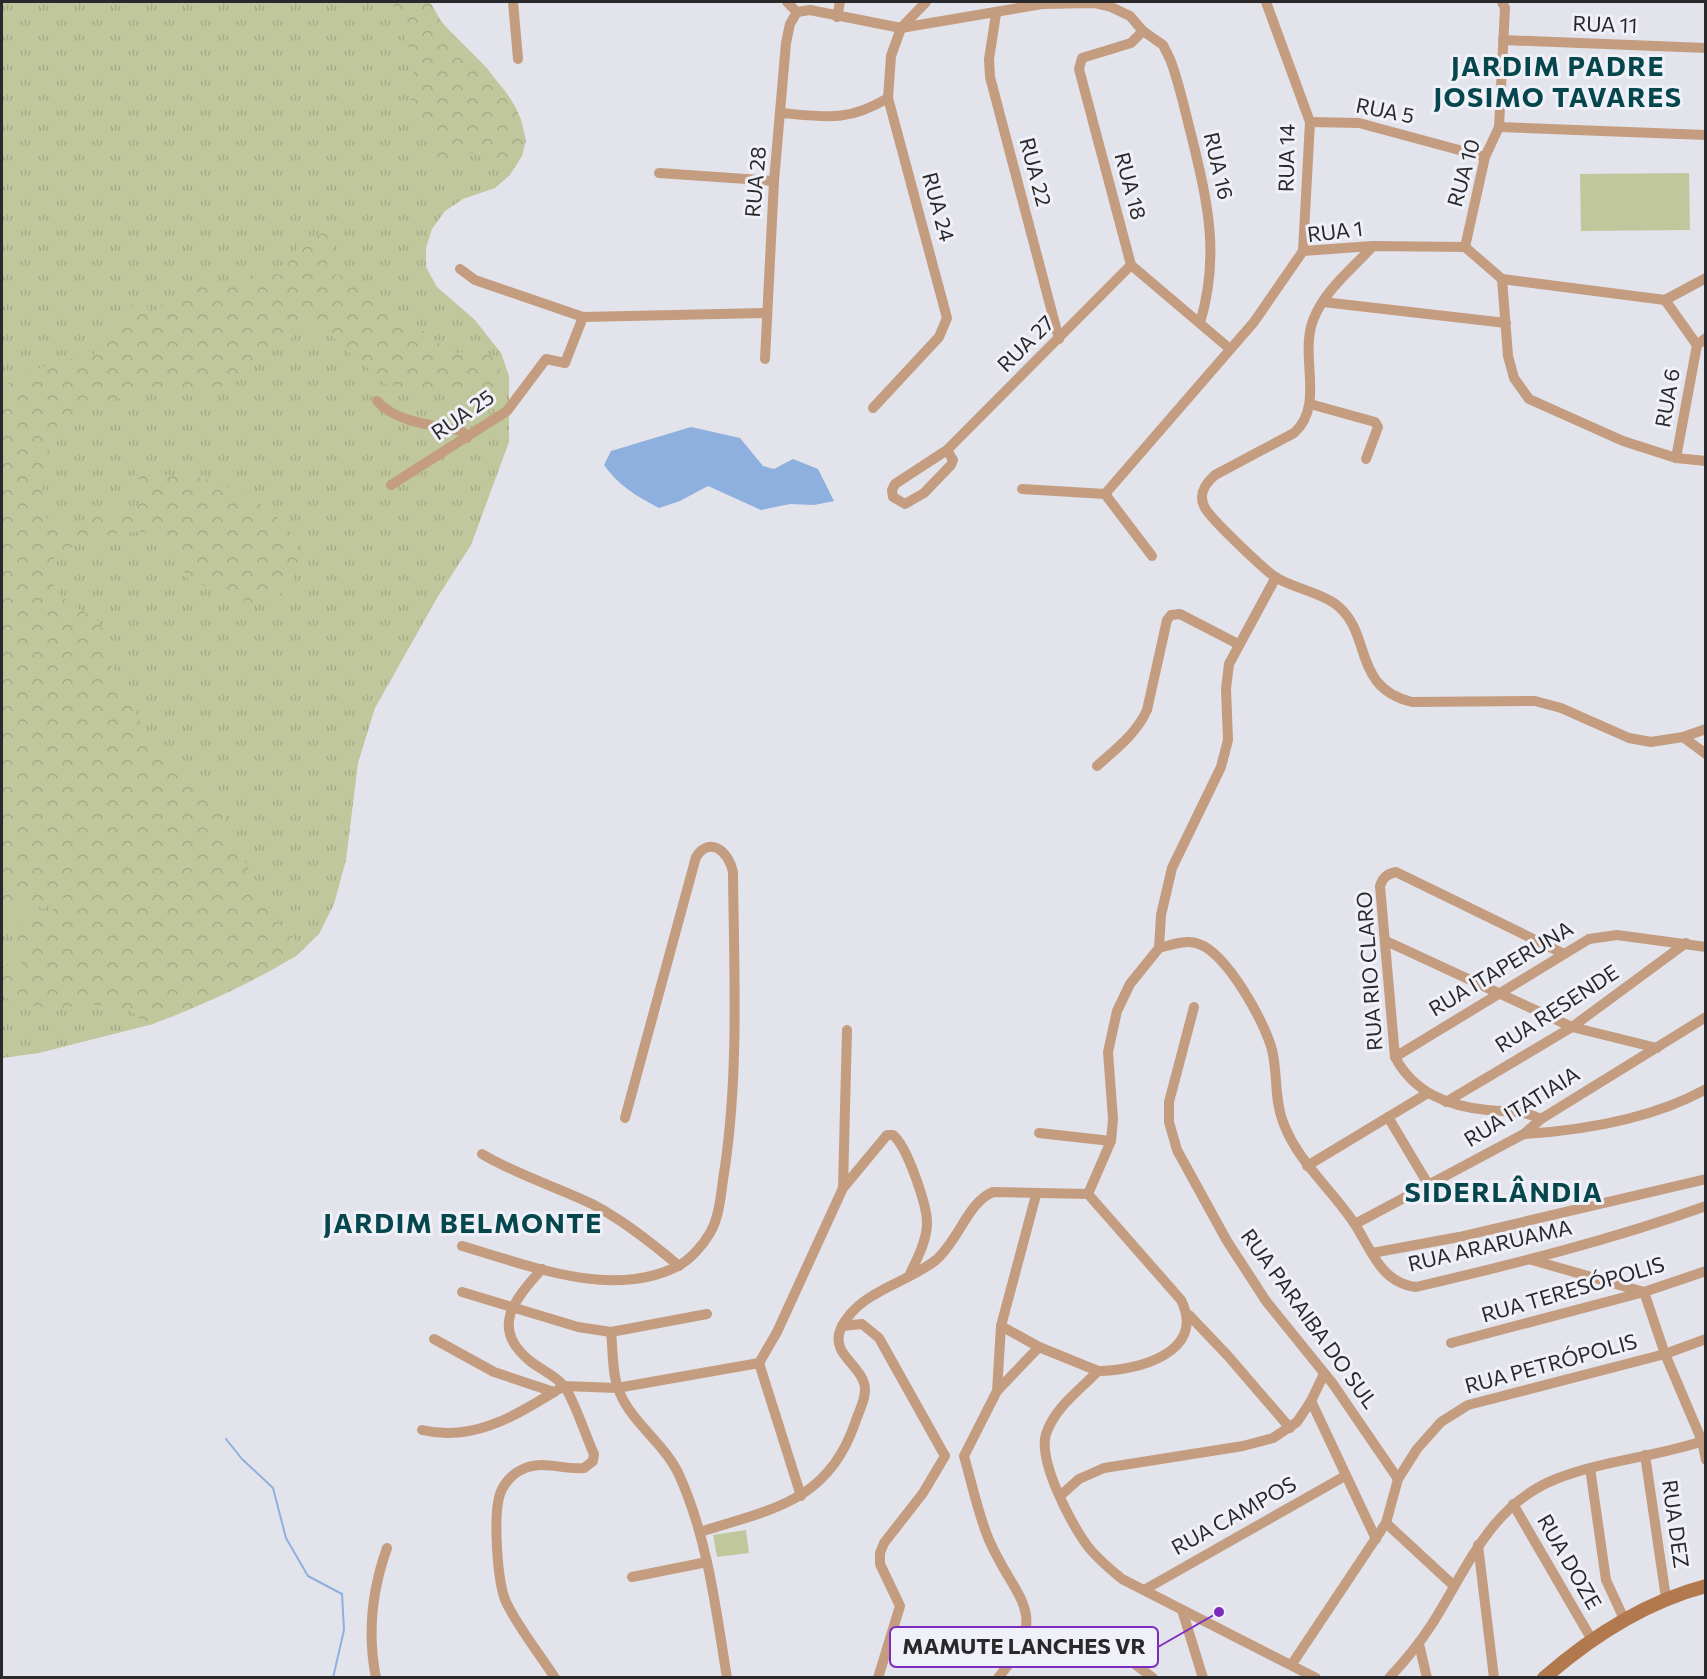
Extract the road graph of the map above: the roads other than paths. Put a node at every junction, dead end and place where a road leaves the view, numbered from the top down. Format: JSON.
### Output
{"nodes":[{"id":1,"x":513,"y":2,"type":"edge"},
{"id":2,"x":787,"y":2,"type":"edge"},
{"id":3,"x":840,"y":2,"type":"edge"},
{"id":4,"x":926,"y":2,"type":"edge"},
{"id":5,"x":1266,"y":2,"type":"edge"},
{"id":6,"x":1502,"y":2,"type":"edge"},
{"id":7,"x":1043,"y":3,"type":"edge"},
{"id":8,"x":797,"y":12,"type":"junction"},
{"id":9,"x":996,"y":14,"type":"junction"},
{"id":10,"x":837,"y":17,"type":"junction"},
{"id":11,"x":901,"y":28,"type":"junction"},
{"id":12,"x":1143,"y":31,"type":"junction"},
{"id":13,"x":1503,"y":40,"type":"junction"},
{"id":14,"x":1706,"y":48,"type":"edge"},
{"id":15,"x":518,"y":58,"type":"dead end"},
{"id":16,"x":888,"y":98,"type":"junction"},
{"id":17,"x":782,"y":113,"type":"junction"},
{"id":18,"x":1310,"y":122,"type":"junction"},
{"id":19,"x":1498,"y":127,"type":"junction"},
{"id":20,"x":1706,"y":135,"type":"edge"},
{"id":21,"x":1485,"y":157,"type":"junction"},
{"id":22,"x":659,"y":172,"type":"dead end"},
{"id":23,"x":774,"y":181,"type":"junction"},
{"id":24,"x":1373,"y":246,"type":"junction"},
{"id":25,"x":1465,"y":248,"type":"junction"},
{"id":26,"x":1303,"y":251,"type":"junction"},
{"id":27,"x":1131,"y":265,"type":"junction"},
{"id":28,"x":460,"y":269,"type":"dead end"},
{"id":29,"x":1706,"y":278,"type":"edge"},
{"id":30,"x":1502,"y":279,"type":"junction"},
{"id":31,"x":1665,"y":300,"type":"junction"},
{"id":32,"x":1323,"y":302,"type":"junction"},
{"id":33,"x":767,"y":313,"type":"junction"},
{"id":34,"x":583,"y":317,"type":"junction"},
{"id":35,"x":1200,"y":323,"type":"junction"},
{"id":36,"x":1506,"y":323,"type":"junction"},
{"id":37,"x":1059,"y":339,"type":"junction"},
{"id":38,"x":1701,"y":341,"type":"edge"},
{"id":39,"x":1230,"y":349,"type":"junction"},
{"id":40,"x":765,"y":358,"type":"dead end"},
{"id":41,"x":377,"y":401,"type":"dead end"},
{"id":42,"x":1310,"y":404,"type":"junction"},
{"id":43,"x":873,"y":408,"type":"dead end"},
{"id":44,"x":468,"y":438,"type":"junction"},
{"id":45,"x":947,"y":450,"type":"junction"},
{"id":46,"x":1676,"y":458,"type":"junction"},
{"id":47,"x":1366,"y":459,"type":"dead end"},
{"id":48,"x":1706,"y":461,"type":"edge"},
{"id":49,"x":391,"y":485,"type":"dead end"},
{"id":50,"x":1023,"y":489,"type":"dead end"},
{"id":51,"x":1105,"y":494,"type":"junction"},
{"id":52,"x":1152,"y":556,"type":"dead end"},
{"id":53,"x":1276,"y":577,"type":"junction"},
{"id":54,"x":1238,"y":644,"type":"junction"},
{"id":55,"x":1706,"y":729,"type":"edge"},
{"id":56,"x":1683,"y":737,"type":"junction"},
{"id":57,"x":1706,"y":754,"type":"edge"},
{"id":58,"x":1097,"y":766,"type":"dead end"},
{"id":59,"x":1386,"y":941,"type":"junction"},
{"id":60,"x":1686,"y":943,"type":"junction"},
{"id":61,"x":1706,"y":947,"type":"edge"},
{"id":62,"x":1159,"y":948,"type":"junction"},
{"id":63,"x":1562,"y":953,"type":"junction"},
{"id":64,"x":1498,"y":994,"type":"junction"},
{"id":65,"x":1194,"y":1007,"type":"dead end"},
{"id":66,"x":1706,"y":1017,"type":"edge"},
{"id":67,"x":1572,"y":1027,"type":"junction"},
{"id":68,"x":847,"y":1030,"type":"dead end"},
{"id":69,"x":1657,"y":1048,"type":"junction"},
{"id":70,"x":1395,"y":1057,"type":"junction"},
{"id":71,"x":1706,"y":1089,"type":"edge"},
{"id":72,"x":1428,"y":1093,"type":"junction"},
{"id":73,"x":1446,"y":1102,"type":"junction"},
{"id":74,"x":1388,"y":1117,"type":"junction"},
{"id":75,"x":625,"y":1118,"type":"dead end"},
{"id":76,"x":1541,"y":1119,"type":"junction"},
{"id":77,"x":1039,"y":1133,"type":"dead end"},
{"id":78,"x":1524,"y":1134,"type":"junction"},
{"id":79,"x":1111,"y":1141,"type":"junction"},
{"id":80,"x":482,"y":1154,"type":"dead end"},
{"id":81,"x":1307,"y":1166,"type":"junction"},
{"id":82,"x":1706,"y":1179,"type":"edge"},
{"id":83,"x":1428,"y":1184,"type":"junction"},
{"id":84,"x":843,"y":1188,"type":"junction"},
{"id":85,"x":1088,"y":1194,"type":"junction"},
{"id":86,"x":1036,"y":1195,"type":"junction"},
{"id":87,"x":1706,"y":1206,"type":"edge"},
{"id":88,"x":1355,"y":1224,"type":"junction"},
{"id":89,"x":462,"y":1246,"type":"dead end"},
{"id":90,"x":1372,"y":1253,"type":"junction"},
{"id":91,"x":1530,"y":1260,"type":"junction"},
{"id":92,"x":679,"y":1266,"type":"junction"},
{"id":93,"x":542,"y":1269,"type":"junction"},
{"id":94,"x":1706,"y":1271,"type":"edge"},
{"id":95,"x":910,"y":1274,"type":"junction"},
{"id":96,"x":462,"y":1292,"type":"dead end"},
{"id":97,"x":1644,"y":1292,"type":"junction"},
{"id":98,"x":511,"y":1308,"type":"junction"},
{"id":99,"x":707,"y":1314,"type":"dead end"},
{"id":100,"x":1189,"y":1315,"type":"junction"},
{"id":101,"x":842,"y":1326,"type":"junction"},
{"id":102,"x":1001,"y":1326,"type":"junction"},
{"id":103,"x":611,"y":1332,"type":"junction"},
{"id":104,"x":434,"y":1339,"type":"dead end"},
{"id":105,"x":1706,"y":1339,"type":"edge"},
{"id":106,"x":1451,"y":1343,"type":"dead end"},
{"id":107,"x":1039,"y":1347,"type":"junction"},
{"id":108,"x":1665,"y":1354,"type":"junction"},
{"id":109,"x":759,"y":1363,"type":"junction"},
{"id":110,"x":1098,"y":1371,"type":"junction"},
{"id":111,"x":1324,"y":1374,"type":"junction"},
{"id":112,"x":617,"y":1388,"type":"junction"},
{"id":113,"x":559,"y":1389,"type":"junction"},
{"id":114,"x":997,"y":1391,"type":"junction"},
{"id":115,"x":1311,"y":1401,"type":"junction"},
{"id":116,"x":1290,"y":1428,"type":"junction"},
{"id":117,"x":422,"y":1430,"type":"dead end"},
{"id":118,"x":1704,"y":1441,"type":"edge"},
{"id":119,"x":1645,"y":1455,"type":"junction"},
{"id":120,"x":945,"y":1456,"type":"junction"},
{"id":121,"x":964,"y":1456,"type":"junction"},
{"id":122,"x":1706,"y":1460,"type":"edge"},
{"id":123,"x":1590,"y":1468,"type":"junction"},
{"id":124,"x":1345,"y":1476,"type":"junction"},
{"id":125,"x":1398,"y":1479,"type":"junction"},
{"id":126,"x":1061,"y":1495,"type":"junction"},
{"id":127,"x":801,"y":1496,"type":"junction"},
{"id":128,"x":1513,"y":1504,"type":"junction"},
{"id":129,"x":1386,"y":1523,"type":"junction"},
{"id":130,"x":700,"y":1532,"type":"junction"},
{"id":131,"x":1376,"y":1539,"type":"junction"},
{"id":132,"x":1478,"y":1545,"type":"junction"},
{"id":133,"x":387,"y":1548,"type":"dead end"},
{"id":134,"x":707,"y":1562,"type":"junction"},
{"id":135,"x":632,"y":1577,"type":"dead end"},
{"id":136,"x":1453,"y":1585,"type":"junction"},
{"id":137,"x":1706,"y":1586,"type":"edge"},
{"id":138,"x":1144,"y":1590,"type":"junction"},
{"id":139,"x":1666,"y":1598,"type":"junction"},
{"id":140,"x":1182,"y":1610,"type":"junction"},
{"id":141,"x":1625,"y":1621,"type":"junction"},
{"id":142,"x":1592,"y":1640,"type":"junction"},
{"id":143,"x":1109,"y":1644,"type":"dead end"},
{"id":144,"x":1419,"y":1644,"type":"junction"},
{"id":145,"x":1292,"y":1664,"type":"junction"},
{"id":146,"x":376,"y":1677,"type":"edge"},
{"id":147,"x":555,"y":1677,"type":"edge"},
{"id":148,"x":727,"y":1677,"type":"edge"},
{"id":149,"x":878,"y":1677,"type":"edge"},
{"id":150,"x":998,"y":1677,"type":"edge"},
{"id":151,"x":1153,"y":1677,"type":"edge"},
{"id":152,"x":1203,"y":1677,"type":"edge"},
{"id":153,"x":1316,"y":1677,"type":"edge"},
{"id":154,"x":1389,"y":1677,"type":"edge"},
{"id":155,"x":1427,"y":1677,"type":"edge"},
{"id":156,"x":1494,"y":1677,"type":"edge"},
{"id":157,"x":1544,"y":1677,"type":"edge"}],
"edges":[{"from":1,"to":15,"type":"street"},
{"from":2,"to":8,"type":"street"},
{"from":3,"to":10,"type":"street"},
{"from":4,"to":11,"type":"street","name":"RUA 24"},
{"from":5,"to":18,"type":"street","name":"RUA 14"},
{"from":6,"to":13,"type":"street","name":"RUA 10"},
{"from":7,"to":9,"type":"street","name":"RUA 16"},
{"from":7,"to":12,"type":"street","name":"RUA 16"},
{"from":8,"to":10,"type":"street","name":"RUA 16"},
{"from":8,"to":17,"type":"street","name":"RUA 28"},
{"from":9,"to":11,"type":"street","name":"RUA 16"},
{"from":9,"to":37,"type":"street","name":"RUA 22"},
{"from":10,"to":11,"type":"street","name":"RUA 16"},
{"from":11,"to":16,"type":"street","name":"RUA 24"},
{"from":12,"to":27,"type":"street","name":"RUA 18"},
{"from":12,"to":35,"type":"street","name":"RUA 16"},
{"from":13,"to":14,"type":"street","name":"RUA 11"},
{"from":13,"to":19,"type":"street","name":"RUA 10"},
{"from":16,"to":17,"type":"street"},
{"from":16,"to":43,"type":"street","name":"RUA 24"},
{"from":17,"to":23,"type":"street","name":"RUA 28"},
{"from":18,"to":21,"type":"street","name":"RUA 5"},
{"from":18,"to":26,"type":"street","name":"RUA 14"},
{"from":19,"to":20,"type":"street"},
{"from":19,"to":21,"type":"street","name":"RUA 10"},
{"from":21,"to":25,"type":"street","name":"RUA 10"},
{"from":22,"to":23,"type":"street"},
{"from":23,"to":33,"type":"street","name":"RUA 28"},
{"from":24,"to":25,"type":"street","name":"RUA 1"},
{"from":24,"to":26,"type":"street","name":"RUA 1"},
{"from":24,"to":32,"type":"street"},
{"from":25,"to":30,"type":"street"},
{"from":26,"to":39,"type":"street","name":"RUA 1"},
{"from":27,"to":35,"type":"street"},
{"from":27,"to":37,"type":"street","name":"RUA 27"},
{"from":28,"to":34,"type":"street"},
{"from":29,"to":31,"type":"street"},
{"from":30,"to":31,"type":"street"},
{"from":30,"to":36,"type":"street"},
{"from":31,"to":38,"type":"street","name":"RUA 6"},
{"from":32,"to":36,"type":"street"},
{"from":32,"to":42,"type":"street"},
{"from":33,"to":34,"type":"street"},
{"from":33,"to":40,"type":"street","name":"RUA 28"},
{"from":34,"to":44,"type":"street","name":"RUA 25"},
{"from":35,"to":39,"type":"street"},
{"from":36,"to":46,"type":"street"},
{"from":37,"to":45,"type":"street","name":"RUA 27"},
{"from":38,"to":46,"type":"street","name":"RUA 6"},
{"from":39,"to":51,"type":"street","name":"RUA 1"},
{"from":41,"to":44,"type":"street"},
{"from":42,"to":47,"type":"street"},
{"from":42,"to":53,"type":"street"},
{"from":44,"to":49,"type":"street","name":"RUA 25"},
{"from":45,"to":45,"type":"street","name":"RUA 27"},
{"from":46,"to":48,"type":"street"},
{"from":50,"to":51,"type":"street"},
{"from":51,"to":52,"type":"street"},
{"from":53,"to":54,"type":"street"},
{"from":53,"to":56,"type":"street"},
{"from":54,"to":58,"type":"street"},
{"from":54,"to":62,"type":"street"},
{"from":55,"to":56,"type":"street"},
{"from":56,"to":57,"type":"street"},
{"from":59,"to":63,"type":"street","name":"RUA RIO CLARO"},
{"from":59,"to":64,"type":"street"},
{"from":59,"to":70,"type":"street","name":"RUA RIO CLARO"},
{"from":60,"to":61,"type":"street","name":"RUA ITAPERUNA"},
{"from":60,"to":63,"type":"street","name":"RUA ITAPERUNA"},
{"from":60,"to":67,"type":"street","name":"RUA RESENDE"},
{"from":62,"to":79,"type":"street"},
{"from":62,"to":81,"type":"street","name":"RUA ARARUAMA"},
{"from":63,"to":64,"type":"street","name":"RUA ITAPERUNA"},
{"from":64,"to":67,"type":"street"},
{"from":64,"to":70,"type":"street","name":"RUA ITAPERUNA"},
{"from":65,"to":111,"type":"street","name":"RUA PARAIBA DO SUL"},
{"from":66,"to":69,"type":"street","name":"RUA ITATIAIA"},
{"from":67,"to":69,"type":"street"},
{"from":67,"to":73,"type":"street","name":"RUA RESENDE"},
{"from":68,"to":84,"type":"street"},
{"from":69,"to":76,"type":"street","name":"RUA ITATIAIA"},
{"from":70,"to":72,"type":"street","name":"RUA RIO CLARO"},
{"from":71,"to":78,"type":"street"},
{"from":72,"to":73,"type":"street","name":"RUA RIO CLARO"},
{"from":72,"to":74,"type":"street"},
{"from":73,"to":76,"type":"street","name":"RUA RIO CLARO"},
{"from":74,"to":81,"type":"street"},
{"from":74,"to":83,"type":"street"},
{"from":75,"to":92,"type":"street"},
{"from":76,"to":78,"type":"street","name":"RUA ITATIAIA"},
{"from":77,"to":79,"type":"street"},
{"from":78,"to":83,"type":"street","name":"RUA ITATIAIA"},
{"from":79,"to":85,"type":"street"},
{"from":80,"to":92,"type":"street"},
{"from":81,"to":88,"type":"street","name":"RUA ARARUAMA"},
{"from":82,"to":90,"type":"street"},
{"from":83,"to":88,"type":"street","name":"RUA ITATIAIA"},
{"from":84,"to":95,"type":"street"},
{"from":84,"to":109,"type":"street"},
{"from":85,"to":86,"type":"street"},
{"from":85,"to":100,"type":"street"},
{"from":86,"to":95,"type":"street"},
{"from":86,"to":102,"type":"street"},
{"from":87,"to":91,"type":"street","name":"RUA ARARUAMA"},
{"from":88,"to":90,"type":"street","name":"RUA ARARUAMA"},
{"from":89,"to":93,"type":"street"},
{"from":90,"to":91,"type":"street","name":"RUA ARARUAMA"},
{"from":91,"to":97,"type":"street"},
{"from":92,"to":93,"type":"street"},
{"from":93,"to":98,"type":"street"},
{"from":94,"to":97,"type":"street","name":"RUA TERESÓPOLIS"},
{"from":95,"to":101,"type":"street"},
{"from":96,"to":98,"type":"street"},
{"from":97,"to":106,"type":"street","name":"RUA TERESÓPOLIS"},
{"from":97,"to":108,"type":"street"},
{"from":98,"to":103,"type":"street"},
{"from":98,"to":113,"type":"street"},
{"from":99,"to":103,"type":"street"},
{"from":100,"to":110,"type":"street"},
{"from":100,"to":116,"type":"street"},
{"from":101,"to":120,"type":"street"},
{"from":101,"to":127,"type":"street"},
{"from":102,"to":107,"type":"street"},
{"from":102,"to":114,"type":"street"},
{"from":103,"to":112,"type":"street"},
{"from":104,"to":113,"type":"street"},
{"from":105,"to":108,"type":"street","name":"RUA PETRÓPOLIS"},
{"from":107,"to":110,"type":"street"},
{"from":107,"to":114,"type":"street"},
{"from":108,"to":118,"type":"street"},
{"from":108,"to":125,"type":"street","name":"RUA PETRÓPOLIS"},
{"from":109,"to":112,"type":"street"},
{"from":109,"to":127,"type":"street"},
{"from":110,"to":126,"type":"street"},
{"from":111,"to":115,"type":"street"},
{"from":111,"to":125,"type":"street","name":"RUA PARAIBA DO SUL"},
{"from":112,"to":113,"type":"street"},
{"from":112,"to":130,"type":"street"},
{"from":113,"to":117,"type":"street"},
{"from":113,"to":147,"type":"street"},
{"from":114,"to":121,"type":"street"},
{"from":115,"to":116,"type":"street"},
{"from":115,"to":124,"type":"street"},
{"from":116,"to":126,"type":"street"},
{"from":118,"to":119,"type":"street"},
{"from":118,"to":122,"type":"street"},
{"from":119,"to":123,"type":"street"},
{"from":119,"to":139,"type":"street","name":"RUA DEZ"},
{"from":120,"to":121,"type":"street"},
{"from":120,"to":149,"type":"street"},
{"from":121,"to":150,"type":"street"},
{"from":123,"to":128,"type":"street"},
{"from":123,"to":141,"type":"street"},
{"from":124,"to":131,"type":"street"},
{"from":124,"to":138,"type":"street","name":"RUA CAMPOS"},
{"from":125,"to":129,"type":"street","name":"RUA PETRÓPOLIS"},
{"from":126,"to":138,"type":"street"},
{"from":127,"to":130,"type":"street"},
{"from":128,"to":132,"type":"street"},
{"from":128,"to":142,"type":"street","name":"RUA DOZE"},
{"from":129,"to":131,"type":"street","name":"RUA PETRÓPOLIS"},
{"from":129,"to":136,"type":"street"},
{"from":130,"to":134,"type":"street"},
{"from":131,"to":145,"type":"street","name":"RUA PETRÓPOLIS"},
{"from":132,"to":136,"type":"street"},
{"from":132,"to":156,"type":"street"},
{"from":133,"to":146,"type":"street"},
{"from":134,"to":135,"type":"street"},
{"from":134,"to":148,"type":"street"},
{"from":136,"to":144,"type":"street"},
{"from":137,"to":139,"type":"main road"},
{"from":138,"to":140,"type":"street"},
{"from":139,"to":141,"type":"main road"},
{"from":140,"to":145,"type":"street"},
{"from":140,"to":152,"type":"street"},
{"from":141,"to":142,"type":"main road"},
{"from":142,"to":157,"type":"main road"},
{"from":143,"to":151,"type":"street"},
{"from":144,"to":154,"type":"street"},
{"from":144,"to":155,"type":"street"},
{"from":145,"to":153,"type":"street"}]}
